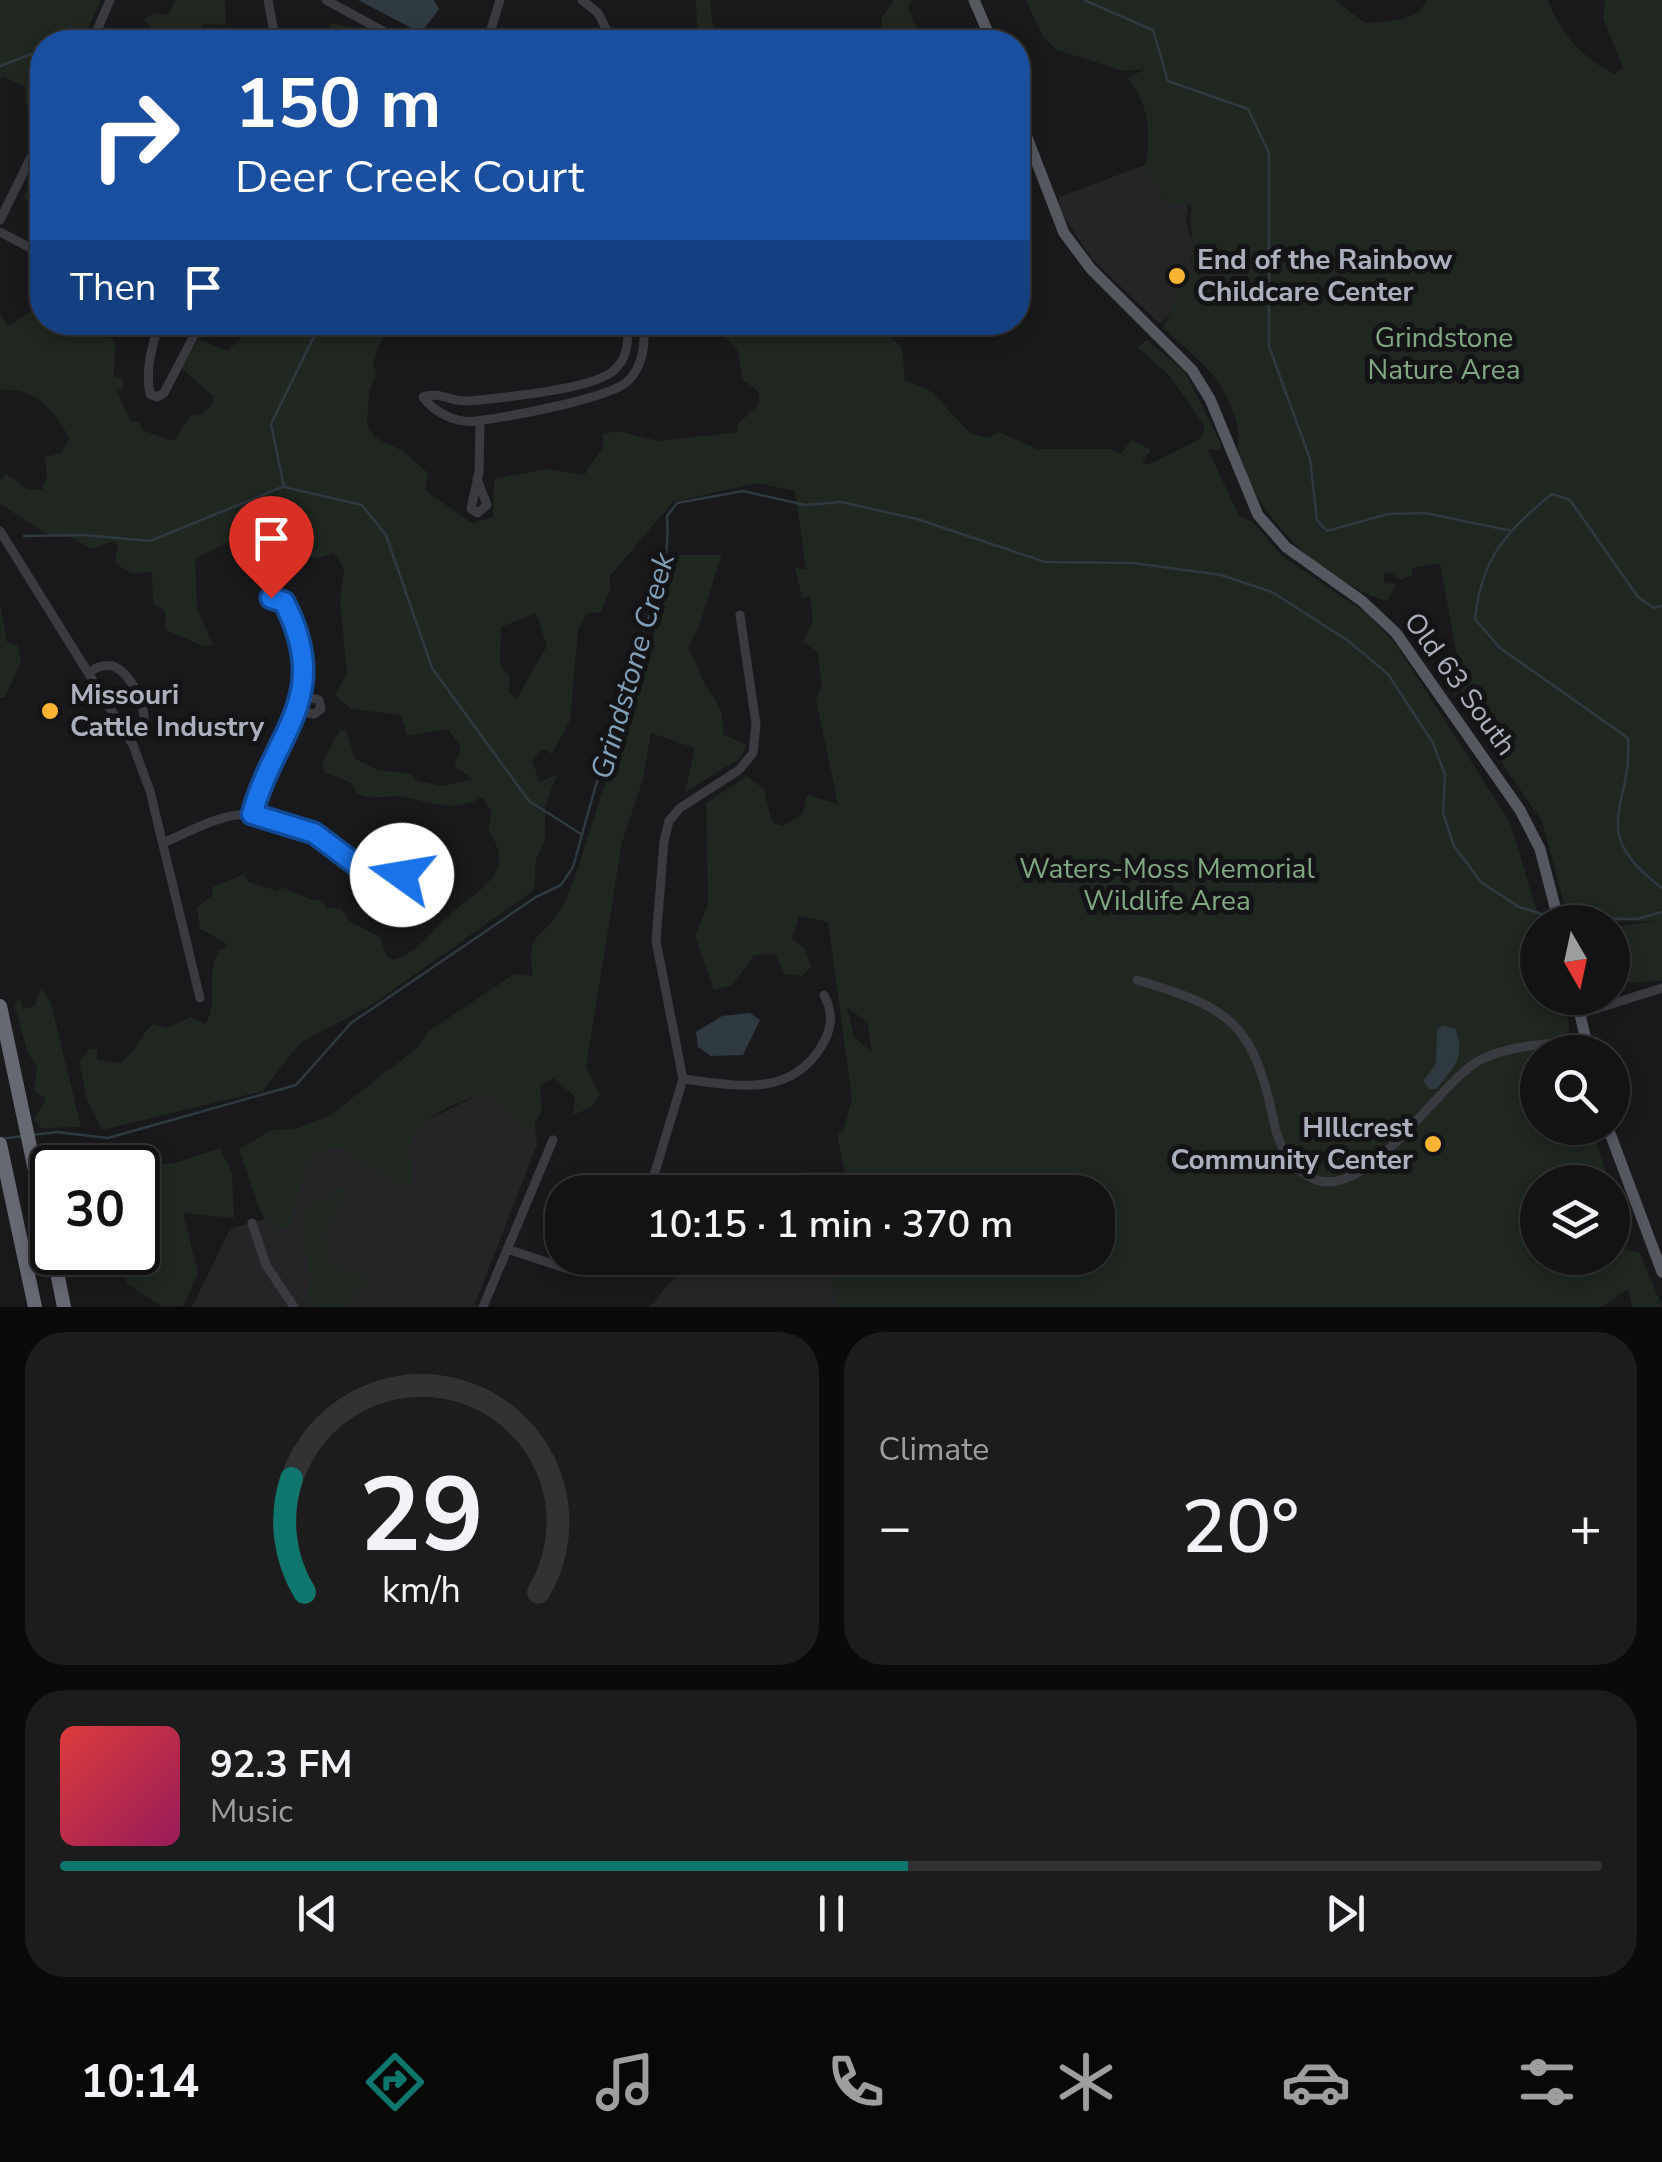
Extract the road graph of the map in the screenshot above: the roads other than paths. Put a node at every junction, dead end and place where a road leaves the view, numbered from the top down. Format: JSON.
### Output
{"nodes":[{"id":1,"x":110,"y":0,"type":"edge"},
{"id":2,"x":268,"y":0,"type":"edge"},
{"id":3,"x":326,"y":0,"type":"edge"},
{"id":4,"x":500,"y":0,"type":"edge"},
{"id":5,"x":582,"y":0,"type":"edge"},
{"id":6,"x":974,"y":0,"type":"edge"},
{"id":7,"x":97,"y":30,"type":"edge"},
{"id":8,"x":274,"y":30,"type":"edge"},
{"id":9,"x":380,"y":30,"type":"edge"},
{"id":10,"x":491,"y":30,"type":"edge"},
{"id":11,"x":607,"y":30,"type":"edge"},
{"id":12,"x":987,"y":30,"type":"edge"},
{"id":13,"x":1030,"y":148,"type":"edge"},
{"id":14,"x":30,"y":159,"type":"edge"},
{"id":15,"x":0,"y":220,"type":"edge"},
{"id":16,"x":0,"y":232,"type":"edge"},
{"id":17,"x":30,"y":248,"type":"edge"},
{"id":18,"x":156,"y":335,"type":"edge"},
{"id":19,"x":194,"y":335,"type":"edge"},
{"id":20,"x":625,"y":335,"type":"edge"},
{"id":21,"x":642,"y":335,"type":"edge"},
{"id":22,"x":486,"y":398,"type":"junction"},
{"id":23,"x":484,"y":419,"type":"junction"},
{"id":24,"x":477,"y":478,"type":"dead end"},
{"id":25,"x":0,"y":531,"type":"edge"},
{"id":26,"x":271,"y":598,"type":"dead end"},
{"id":27,"x":740,"y":615,"type":"dead end"},
{"id":28,"x":89,"y":672,"type":"junction"},
{"id":29,"x":300,"y":696,"type":"junction"},
{"id":30,"x":297,"y":711,"type":"junction"},
{"id":31,"x":128,"y":736,"type":"junction"},
{"id":32,"x":252,"y":814,"type":"junction"},
{"id":33,"x":163,"y":843,"type":"junction"},
{"id":34,"x":433,"y":850,"type":"dead end"},
{"id":35,"x":1555,"y":905,"type":"edge"},
{"id":36,"x":1137,"y":980,"type":"dead end"},
{"id":37,"x":1662,"y":988,"type":"edge"},
{"id":38,"x":824,"y":995,"type":"dead end"},
{"id":39,"x":200,"y":998,"type":"dead end"},
{"id":40,"x":1630,"y":998,"type":"edge"},
{"id":41,"x":0,"y":1006,"type":"edge"},
{"id":42,"x":1520,"y":1048,"type":"edge"},
{"id":43,"x":683,"y":1079,"type":"junction"},
{"id":44,"x":553,"y":1140,"type":"dead end"},
{"id":45,"x":0,"y":1144,"type":"edge"},
{"id":46,"x":30,"y":1145,"type":"edge"},
{"id":47,"x":1614,"y":1145,"type":"edge"},
{"id":48,"x":654,"y":1175,"type":"edge"},
{"id":49,"x":252,"y":1222,"type":"dead end"},
{"id":50,"x":507,"y":1249,"type":"junction"},
{"id":51,"x":545,"y":1261,"type":"edge"},
{"id":52,"x":1662,"y":1271,"type":"edge"},
{"id":53,"x":58,"y":1275,"type":"edge"},
{"id":54,"x":35,"y":1307,"type":"edge"},
{"id":55,"x":64,"y":1307,"type":"edge"},
{"id":56,"x":294,"y":1307,"type":"edge"},
{"id":57,"x":483,"y":1307,"type":"edge"}],
"edges":[{"from":1,"to":7,"type":"street"},
{"from":2,"to":8,"type":"street"},
{"from":3,"to":9,"type":"street"},
{"from":4,"to":10,"type":"street"},
{"from":5,"to":11,"type":"street"},
{"from":6,"to":12,"type":"main road"},
{"from":13,"to":35,"type":"main road","name":"Old 63 South"},
{"from":14,"to":15,"type":"street"},
{"from":16,"to":17,"type":"street"},
{"from":18,"to":19,"type":"street"},
{"from":20,"to":22,"type":"street"},
{"from":21,"to":23,"type":"street"},
{"from":22,"to":23,"type":"street"},
{"from":22,"to":23,"type":"street"},
{"from":23,"to":24,"type":"street"},
{"from":25,"to":28,"type":"street"},
{"from":26,"to":29,"type":"street"},
{"from":27,"to":43,"type":"street"},
{"from":28,"to":31,"type":"street"},
{"from":28,"to":31,"type":"street"},
{"from":29,"to":30,"type":"street"},
{"from":29,"to":30,"type":"street"},
{"from":30,"to":32,"type":"street"},
{"from":31,"to":33,"type":"street"},
{"from":32,"to":33,"type":"street"},
{"from":32,"to":34,"type":"street"},
{"from":33,"to":39,"type":"street"},
{"from":36,"to":42,"type":"street"},
{"from":37,"to":40,"type":"street"},
{"from":38,"to":43,"type":"street"},
{"from":41,"to":46,"type":"highway"},
{"from":43,"to":48,"type":"street"},
{"from":44,"to":50,"type":"street"},
{"from":45,"to":54,"type":"highway"},
{"from":47,"to":52,"type":"main road"},
{"from":49,"to":56,"type":"street"},
{"from":50,"to":51,"type":"street"},
{"from":50,"to":57,"type":"street"},
{"from":53,"to":55,"type":"highway"}]}
